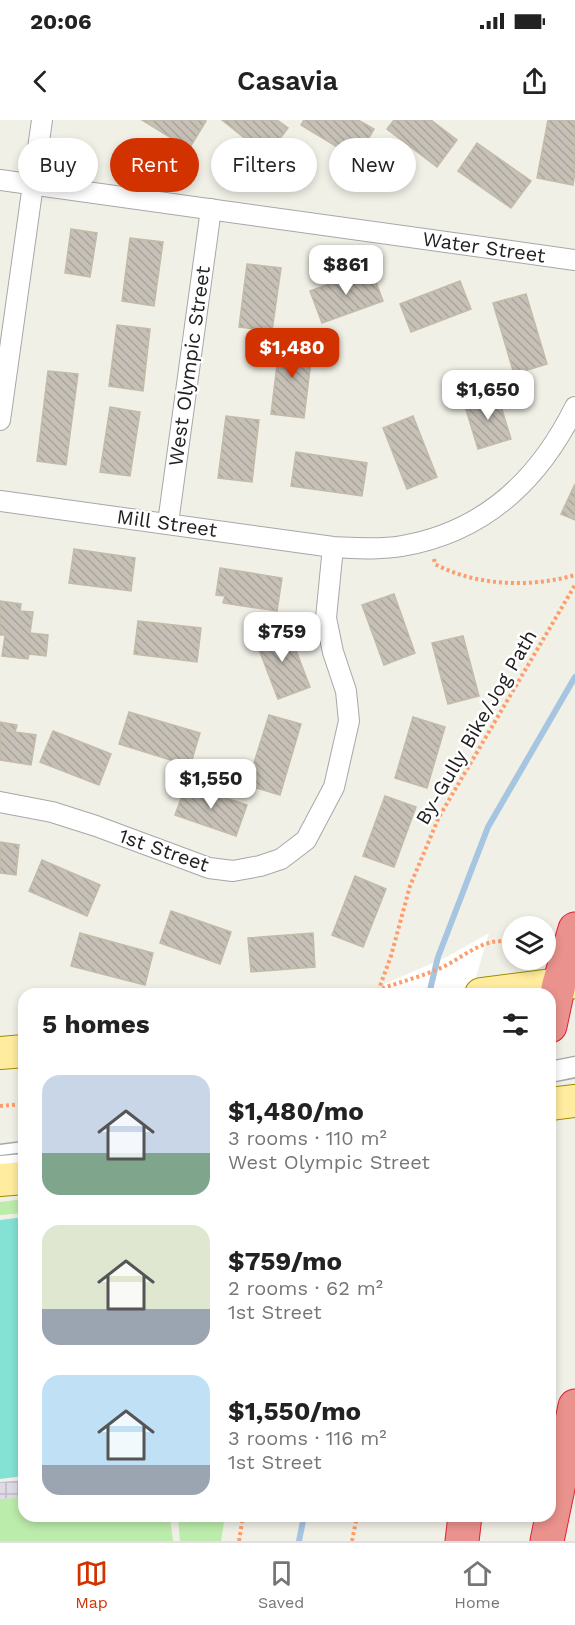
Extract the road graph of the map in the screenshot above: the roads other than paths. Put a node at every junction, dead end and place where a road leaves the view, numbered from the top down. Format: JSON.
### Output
{"nodes":[{"id":1,"x":42,"y":120,"type":"edge"},
{"id":2,"x":39,"y":138,"type":"edge"},
{"id":3,"x":0,"y":180,"type":"edge"},
{"id":4,"x":18,"y":182,"type":"edge"},
{"id":5,"x":32,"y":192,"type":"edge"},
{"id":6,"x":90,"y":192,"type":"edge"},
{"id":7,"x":211,"y":209,"type":"junction"},
{"id":8,"x":575,"y":260,"type":"edge"},
{"id":9,"x":5,"y":352,"type":"edge"},
{"id":10,"x":575,"y":407,"type":"edge"},
{"id":11,"x":0,"y":420,"type":"edge"},
{"id":12,"x":0,"y":501,"type":"edge"},
{"id":13,"x":168,"y":523,"type":"junction"},
{"id":14,"x":333,"y":547,"type":"junction"},
{"id":15,"x":0,"y":802,"type":"edge"},
{"id":16,"x":575,"y":929,"type":"edge"},
{"id":17,"x":567,"y":983,"type":"edge"},
{"id":18,"x":528,"y":988,"type":"edge"},
{"id":19,"x":556,"y":1011,"type":"edge"},
{"id":20,"x":18,"y":1052,"type":"edge"},
{"id":21,"x":0,"y":1053,"type":"edge"},
{"id":22,"x":575,"y":1062,"type":"edge"},
{"id":23,"x":556,"y":1066,"type":"edge"},
{"id":24,"x":575,"y":1072,"type":"edge"},
{"id":25,"x":556,"y":1076,"type":"edge"},
{"id":26,"x":575,"y":1101,"type":"edge"},
{"id":27,"x":556,"y":1103,"type":"edge"},
{"id":28,"x":18,"y":1148,"type":"edge"},
{"id":29,"x":0,"y":1150,"type":"edge"},
{"id":30,"x":18,"y":1160,"type":"edge"},
{"id":31,"x":0,"y":1161,"type":"edge"},
{"id":32,"x":18,"y":1178,"type":"edge"},
{"id":33,"x":0,"y":1180,"type":"edge"},
{"id":34,"x":575,"y":1406,"type":"edge"},
{"id":35,"x":556,"y":1498,"type":"edge"},
{"id":36,"x":464,"y":1522,"type":"edge"},
{"id":37,"x":551,"y":1522,"type":"edge"},
{"id":38,"x":462,"y":1541,"type":"edge"},
{"id":39,"x":547,"y":1541,"type":"edge"}],
"edges":[{"from":1,"to":2,"type":"street"},
{"from":3,"to":4,"type":"street","name":"Water Street"},
{"from":5,"to":9,"type":"street"},
{"from":6,"to":7,"type":"street","name":"Water Street"},
{"from":7,"to":8,"type":"street","name":"Water Street"},
{"from":7,"to":13,"type":"street","name":"West Olympic Street"},
{"from":9,"to":11,"type":"street"},
{"from":10,"to":14,"type":"street","name":"Mill Street"},
{"from":12,"to":13,"type":"street","name":"Mill Street"},
{"from":13,"to":14,"type":"street","name":"Mill Street"},
{"from":14,"to":15,"type":"street","name":"1st Street"},
{"from":16,"to":17,"type":"highway"},
{"from":17,"to":18,"type":"main road"},
{"from":17,"to":19,"type":"highway"},
{"from":20,"to":21,"type":"main road"},
{"from":22,"to":23,"type":"lane"},
{"from":24,"to":25,"type":"lane"},
{"from":26,"to":27,"type":"main road"},
{"from":28,"to":29,"type":"lane"},
{"from":30,"to":31,"type":"lane"},
{"from":32,"to":33,"type":"main road"},
{"from":34,"to":35,"type":"highway"},
{"from":36,"to":38,"type":"highway"},
{"from":37,"to":39,"type":"highway"}]}
